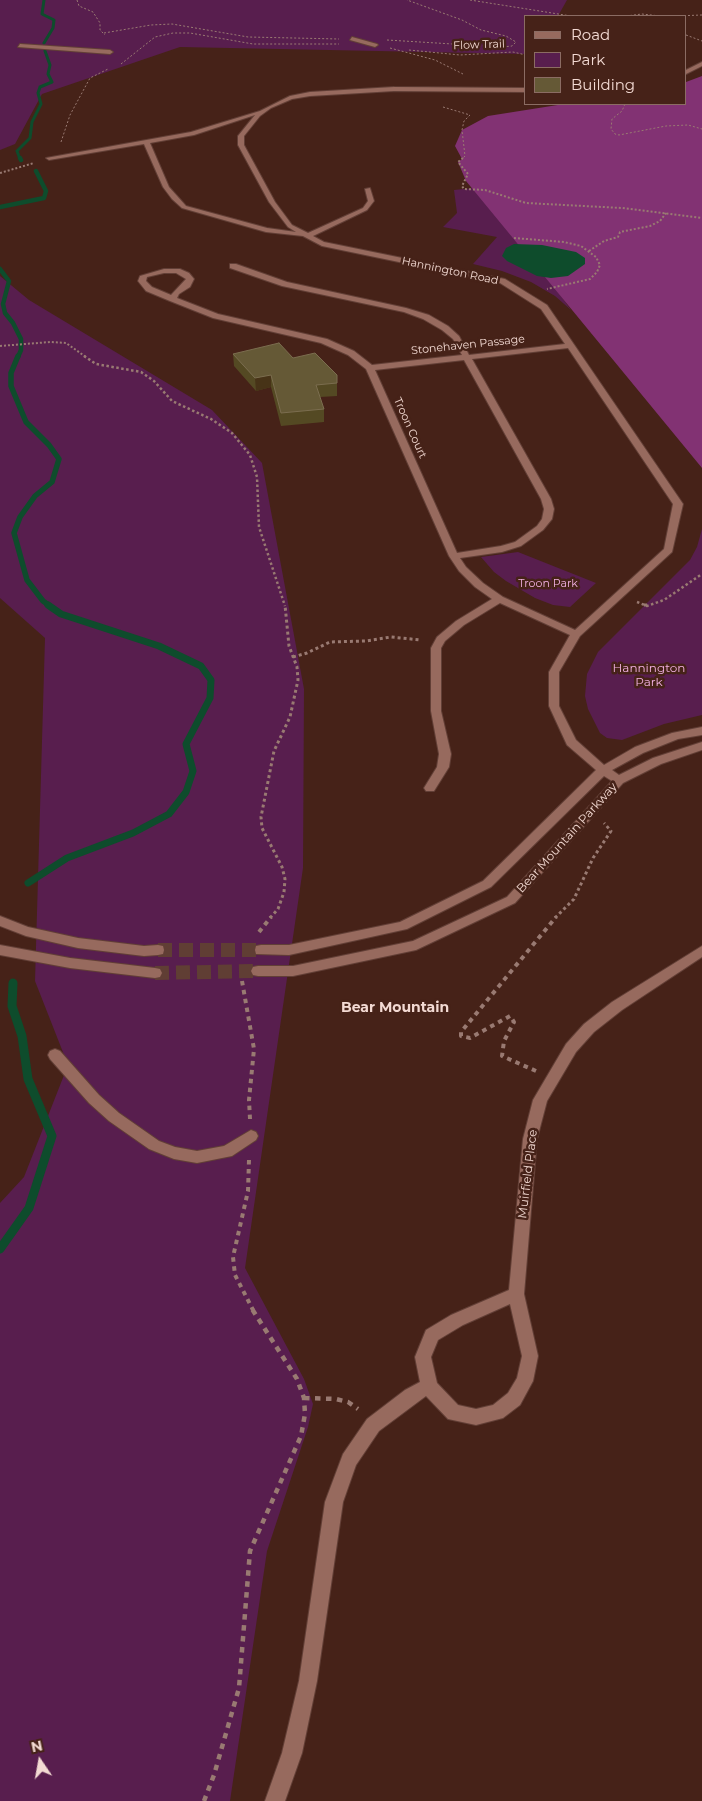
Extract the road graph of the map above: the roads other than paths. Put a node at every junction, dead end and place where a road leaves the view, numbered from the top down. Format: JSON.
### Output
{"nodes":[{"id":1,"x":352,"y":39,"type":"dead end"},
{"id":2,"x":375,"y":45,"type":"road end"},
{"id":3,"x":20,"y":46,"type":"dead end"},
{"id":4,"x":110,"y":52,"type":"road end"},
{"id":5,"x":702,"y":64,"type":"edge"},
{"id":6,"x":687,"y":72,"type":"edge"},
{"id":7,"x":524,"y":90,"type":"edge"},
{"id":8,"x":269,"y":107,"type":"junction"},
{"id":9,"x":146,"y":142,"type":"junction"},
{"id":10,"x":49,"y":158,"type":"road end"},
{"id":11,"x":368,"y":189,"type":"dead end"},
{"id":12,"x":307,"y":236,"type":"junction"},
{"id":13,"x":233,"y":266,"type":"dead end"},
{"id":14,"x":173,"y":299,"type":"junction"},
{"id":15,"x":568,"y":346,"type":"junction"},
{"id":16,"x":466,"y":357,"type":"junction"},
{"id":17,"x":370,"y":368,"type":"junction"},
{"id":18,"x":454,"y":556,"type":"junction"},
{"id":19,"x":499,"y":599,"type":"junction"},
{"id":20,"x":576,"y":634,"type":"junction"},
{"id":21,"x":702,"y":731,"type":"edge"},
{"id":22,"x":702,"y":746,"type":"edge"},
{"id":23,"x":603,"y":770,"type":"junction"},
{"id":24,"x":619,"y":780,"type":"junction"},
{"id":25,"x":430,"y":788,"type":"dead end"},
{"id":26,"x":0,"y":921,"type":"edge"},
{"id":27,"x":0,"y":950,"type":"edge"},
{"id":28,"x":158,"y":950,"type":"tunnel mouth"},
{"id":29,"x":261,"y":950,"type":"tunnel mouth"},
{"id":30,"x":702,"y":951,"type":"edge"},
{"id":31,"x":258,"y":971,"type":"tunnel mouth"},
{"id":32,"x":155,"y":972,"type":"tunnel mouth"},
{"id":33,"x":55,"y":1055,"type":"dead end"},
{"id":34,"x":251,"y":1136,"type":"road end"},
{"id":35,"x":516,"y":1294,"type":"junction"},
{"id":36,"x":429,"y":1386,"type":"junction"},
{"id":37,"x":275,"y":1801,"type":"edge"}],
"edges":[{"from":1,"to":2,"type":"street"},
{"from":3,"to":4,"type":"street"},
{"from":5,"to":6,"type":"street"},
{"from":7,"to":8,"type":"street","name":"Hannington Road"},
{"from":8,"to":9,"type":"street"},
{"from":8,"to":12,"type":"street","name":"Hannington Road"},
{"from":9,"to":10,"type":"street"},
{"from":9,"to":12,"type":"street"},
{"from":11,"to":12,"type":"street"},
{"from":12,"to":15,"type":"street","name":"Hannington Road"},
{"from":13,"to":16,"type":"street"},
{"from":14,"to":14,"type":"street","name":"Troon Court"},
{"from":14,"to":17,"type":"street","name":"Troon Court"},
{"from":15,"to":16,"type":"street","name":"Stonehaven Passage"},
{"from":15,"to":20,"type":"street","name":"Hannington Road"},
{"from":16,"to":17,"type":"street","name":"Stonehaven Passage"},
{"from":16,"to":18,"type":"street"},
{"from":17,"to":18,"type":"street","name":"Troon Court"},
{"from":18,"to":19,"type":"street","name":"Troon Court"},
{"from":19,"to":20,"type":"street","name":"Troon Court"},
{"from":19,"to":25,"type":"street"},
{"from":20,"to":23,"type":"street","name":"Hannington Road"},
{"from":21,"to":23,"type":"street","name":"Bear Mountain Parkway"},
{"from":22,"to":24,"type":"street","name":"Bear Mountain Parkway"},
{"from":23,"to":24,"type":"street","name":"Hannington Road"},
{"from":23,"to":29,"type":"street","name":"Bear Mountain Parkway"},
{"from":24,"to":31,"type":"street","name":"Bear Mountain Parkway"},
{"from":26,"to":28,"type":"street"},
{"from":27,"to":32,"type":"street"},
{"from":30,"to":35,"type":"street","name":"Muirfield Place"},
{"from":33,"to":34,"type":"street"},
{"from":35,"to":36,"type":"street","name":"Muirfield Place"},
{"from":35,"to":36,"type":"street","name":"Muirfield Place"},
{"from":36,"to":37,"type":"street"}]}
